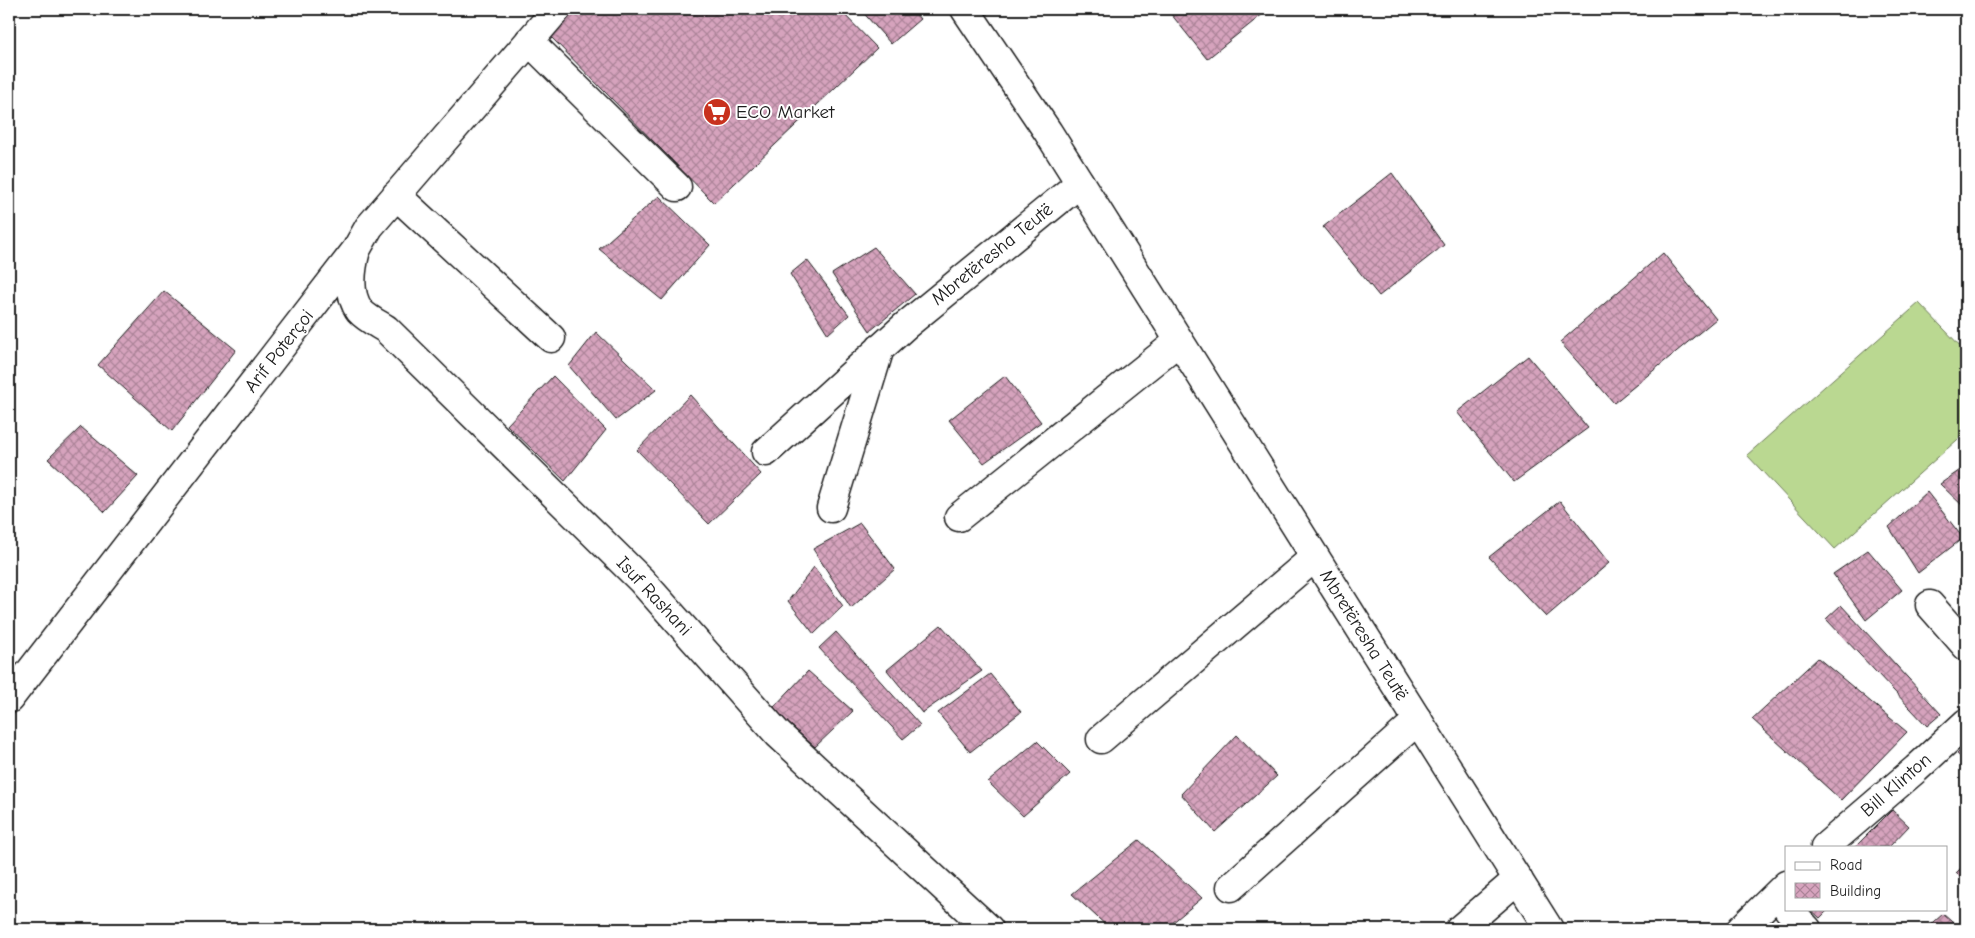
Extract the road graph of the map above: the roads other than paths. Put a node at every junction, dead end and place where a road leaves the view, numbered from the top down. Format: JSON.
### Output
{"nodes":[{"id":1,"x":557,"y":9,"type":"edge"},
{"id":2,"x":965,"y":9,"type":"edge"},
{"id":3,"x":529,"y":41,"type":"junction"},
{"id":4,"x":1080,"y":183,"type":"junction"},
{"id":5,"x":676,"y":187,"type":"dead end"},
{"id":6,"x":396,"y":195,"type":"junction"},
{"id":7,"x":356,"y":250,"type":"junction"},
{"id":8,"x":551,"y":338,"type":"dead end"},
{"id":9,"x":1180,"y":341,"type":"junction"},
{"id":10,"x":880,"y":348,"type":"junction"},
{"id":11,"x":766,"y":452,"type":"dead end"},
{"id":12,"x":831,"y":508,"type":"dead end"},
{"id":13,"x":960,"y":517,"type":"dead end"},
{"id":14,"x":1316,"y":557,"type":"junction"},
{"id":15,"x":1930,"y":605,"type":"dead end"},
{"id":16,"x":1966,"y":646,"type":"edge"},
{"id":17,"x":9,"y":699,"type":"edge"},
{"id":18,"x":1418,"y":720,"type":"junction"},
{"id":19,"x":1966,"y":723,"type":"edge"},
{"id":20,"x":1101,"y":739,"type":"dead end"},
{"id":21,"x":1827,"y":846,"type":"edge"},
{"id":22,"x":1518,"y":879,"type":"junction"},
{"id":23,"x":1231,"y":887,"type":"dead end"},
{"id":24,"x":1784,"y":899,"type":"edge"},
{"id":25,"x":1792,"y":910,"type":"edge"},
{"id":26,"x":989,"y":929,"type":"edge"},
{"id":27,"x":1460,"y":929,"type":"edge"},
{"id":28,"x":1549,"y":929,"type":"edge"},
{"id":29,"x":1741,"y":929,"type":"edge"},
{"id":30,"x":1807,"y":929,"type":"edge"}],
"edges":[{"from":1,"to":3,"type":"street","name":"Arif Poterçoi"},
{"from":2,"to":4,"type":"street","name":"Mbretëresha Teutë"},
{"from":3,"to":5,"type":"street"},
{"from":3,"to":6,"type":"street","name":"Arif Poterçoi"},
{"from":4,"to":9,"type":"street","name":"Mbretëresha Teutë"},
{"from":4,"to":10,"type":"street","name":"Mbretëresha Teutë"},
{"from":6,"to":7,"type":"street","name":"Arif Poterçoi"},
{"from":6,"to":8,"type":"street"},
{"from":7,"to":17,"type":"street","name":"Arif Poterçoi"},
{"from":7,"to":26,"type":"street","name":"Isuf Rashani"},
{"from":9,"to":13,"type":"street"},
{"from":9,"to":14,"type":"street","name":"Mbretëresha Teutë"},
{"from":10,"to":11,"type":"street","name":"Mbretëresha Teutë"},
{"from":10,"to":12,"type":"street"},
{"from":14,"to":18,"type":"street","name":"Mbretëresha Teutë"},
{"from":14,"to":20,"type":"street"},
{"from":15,"to":16,"type":"street"},
{"from":18,"to":22,"type":"street","name":"Mbretëresha Teutë"},
{"from":18,"to":23,"type":"street"},
{"from":19,"to":21,"type":"street","name":"Bill Klinton"},
{"from":22,"to":27,"type":"street"},
{"from":22,"to":28,"type":"street","name":"Mbretëresha Teutë"},
{"from":24,"to":29,"type":"street"},
{"from":25,"to":30,"type":"street"}]}
